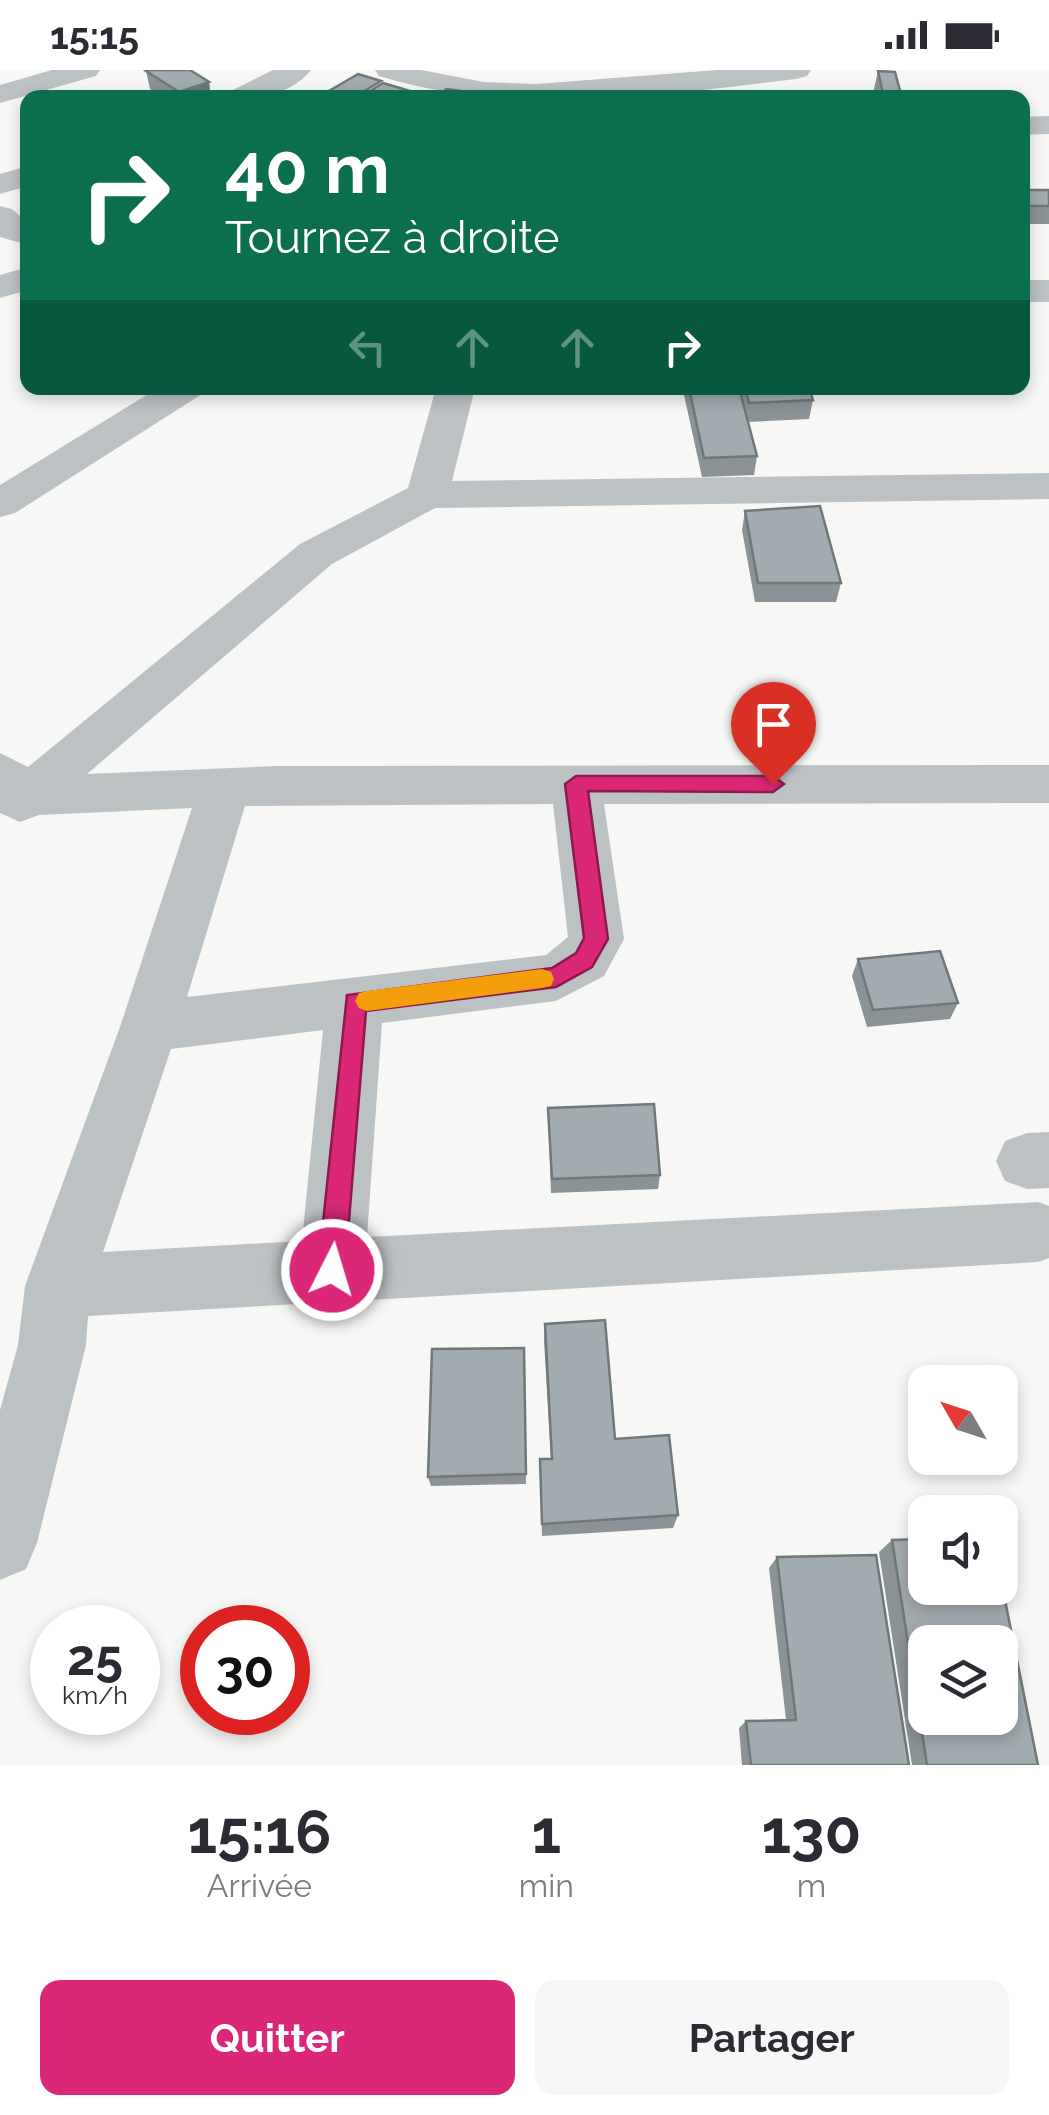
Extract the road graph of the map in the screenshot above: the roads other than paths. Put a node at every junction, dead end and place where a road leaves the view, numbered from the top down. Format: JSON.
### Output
{"nodes":[{"id":1,"x":85,"y":70,"type":"edge"},
{"id":2,"x":296,"y":70,"type":"edge"},
{"id":3,"x":390,"y":70,"type":"edge"},
{"id":4,"x":796,"y":70,"type":"edge"},
{"id":5,"x":602,"y":86,"type":"edge"},
{"id":6,"x":257,"y":90,"type":"edge"},
{"id":7,"x":472,"y":90,"type":"edge"},
{"id":8,"x":530,"y":90,"type":"edge"},
{"id":9,"x":0,"y":94,"type":"edge"},
{"id":10,"x":0,"y":216,"type":"edge"},
{"id":11,"x":20,"y":231,"type":"edge"},
{"id":12,"x":175,"y":395,"type":"edge"},
{"id":13,"x":453,"y":395,"type":"edge"},
{"id":14,"x":1049,"y":486,"type":"edge"},
{"id":15,"x":427,"y":495,"type":"junction"},
{"id":16,"x":0,"y":504,"type":"edge"},
{"id":17,"x":576,"y":784,"type":"junction"},
{"id":18,"x":1049,"y":784,"type":"edge"},
{"id":19,"x":225,"y":787,"type":"junction"},
{"id":20,"x":10,"y":794,"type":"edge"},
{"id":21,"x":355,"y":1002,"type":"junction"},
{"id":22,"x":149,"y":1028,"type":"junction"},
{"id":23,"x":1038,"y":1232,"type":"dead end"},
{"id":24,"x":332,"y":1270,"type":"junction"},
{"id":25,"x":58,"y":1286,"type":"junction"},
{"id":26,"x":0,"y":1543,"type":"edge"}],
"edges":[{"from":1,"to":9,"type":"street"},
{"from":2,"to":6,"type":"street"},
{"from":3,"to":7,"type":"street"},
{"from":4,"to":5,"type":"street"},
{"from":5,"to":8,"type":"street"},
{"from":10,"to":11,"type":"street"},
{"from":12,"to":16,"type":"street"},
{"from":13,"to":15,"type":"street"},
{"from":14,"to":15,"type":"street"},
{"from":15,"to":20,"type":"street"},
{"from":17,"to":18,"type":"street"},
{"from":17,"to":19,"type":"street"},
{"from":17,"to":21,"type":"street"},
{"from":19,"to":20,"type":"street"},
{"from":19,"to":22,"type":"street"},
{"from":21,"to":22,"type":"street"},
{"from":21,"to":24,"type":"street"},
{"from":22,"to":25,"type":"street"},
{"from":23,"to":24,"type":"street"},
{"from":24,"to":25,"type":"street"},
{"from":25,"to":26,"type":"street"}]}
